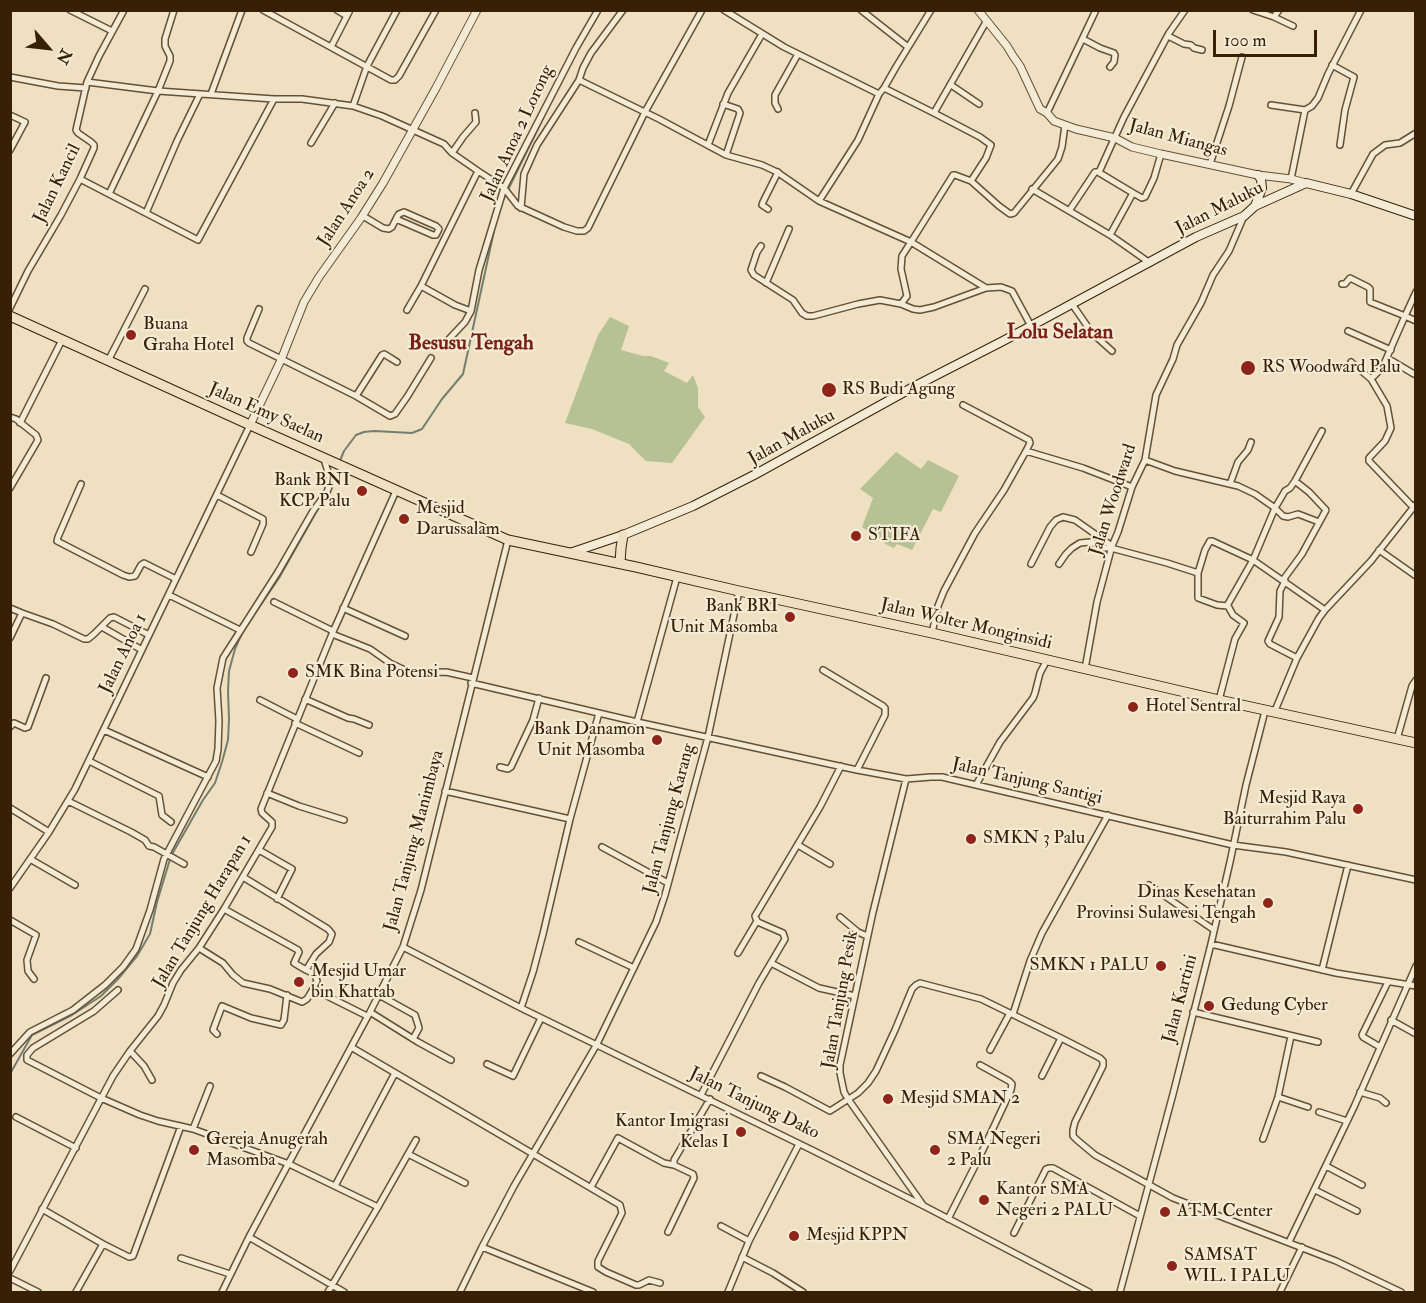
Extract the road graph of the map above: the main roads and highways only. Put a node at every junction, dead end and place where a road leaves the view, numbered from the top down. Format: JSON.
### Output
{"nodes":[{"id":1,"x":1258,"y":175,"type":"road end"},
{"id":2,"x":1255,"y":206,"type":"junction"},
{"id":3,"x":1416,"y":216,"type":"edge"},
{"id":4,"x":10,"y":316,"type":"edge"},
{"id":5,"x":623,"y":535,"type":"junction"},
{"id":6,"x":508,"y":540,"type":"joint"},
{"id":7,"x":570,"y":553,"type":"junction"},
{"id":8,"x":620,"y":563,"type":"junction"},
{"id":9,"x":1416,"y":743,"type":"edge"}],
"edges":[{"from":1,"to":2,"type":"main road"},
{"from":2,"to":3,"type":"main road","name":"Jalan Maluku"},
{"from":2,"to":5,"type":"main road","name":"Jalan Maluku"},
{"from":4,"to":6,"type":"highway","name":"Jalan Emy Saelan"},
{"from":5,"to":7,"type":"main road","name":"Jalan Maluku"},
{"from":5,"to":8,"type":"highway"},
{"from":6,"to":7,"type":"highway","name":"Jalan Wolter Monginsidi"},
{"from":7,"to":8,"type":"highway","name":"Jalan Wolter Monginsidi"},
{"from":8,"to":9,"type":"highway","name":"Jalan Wolter Monginsidi"}]}
